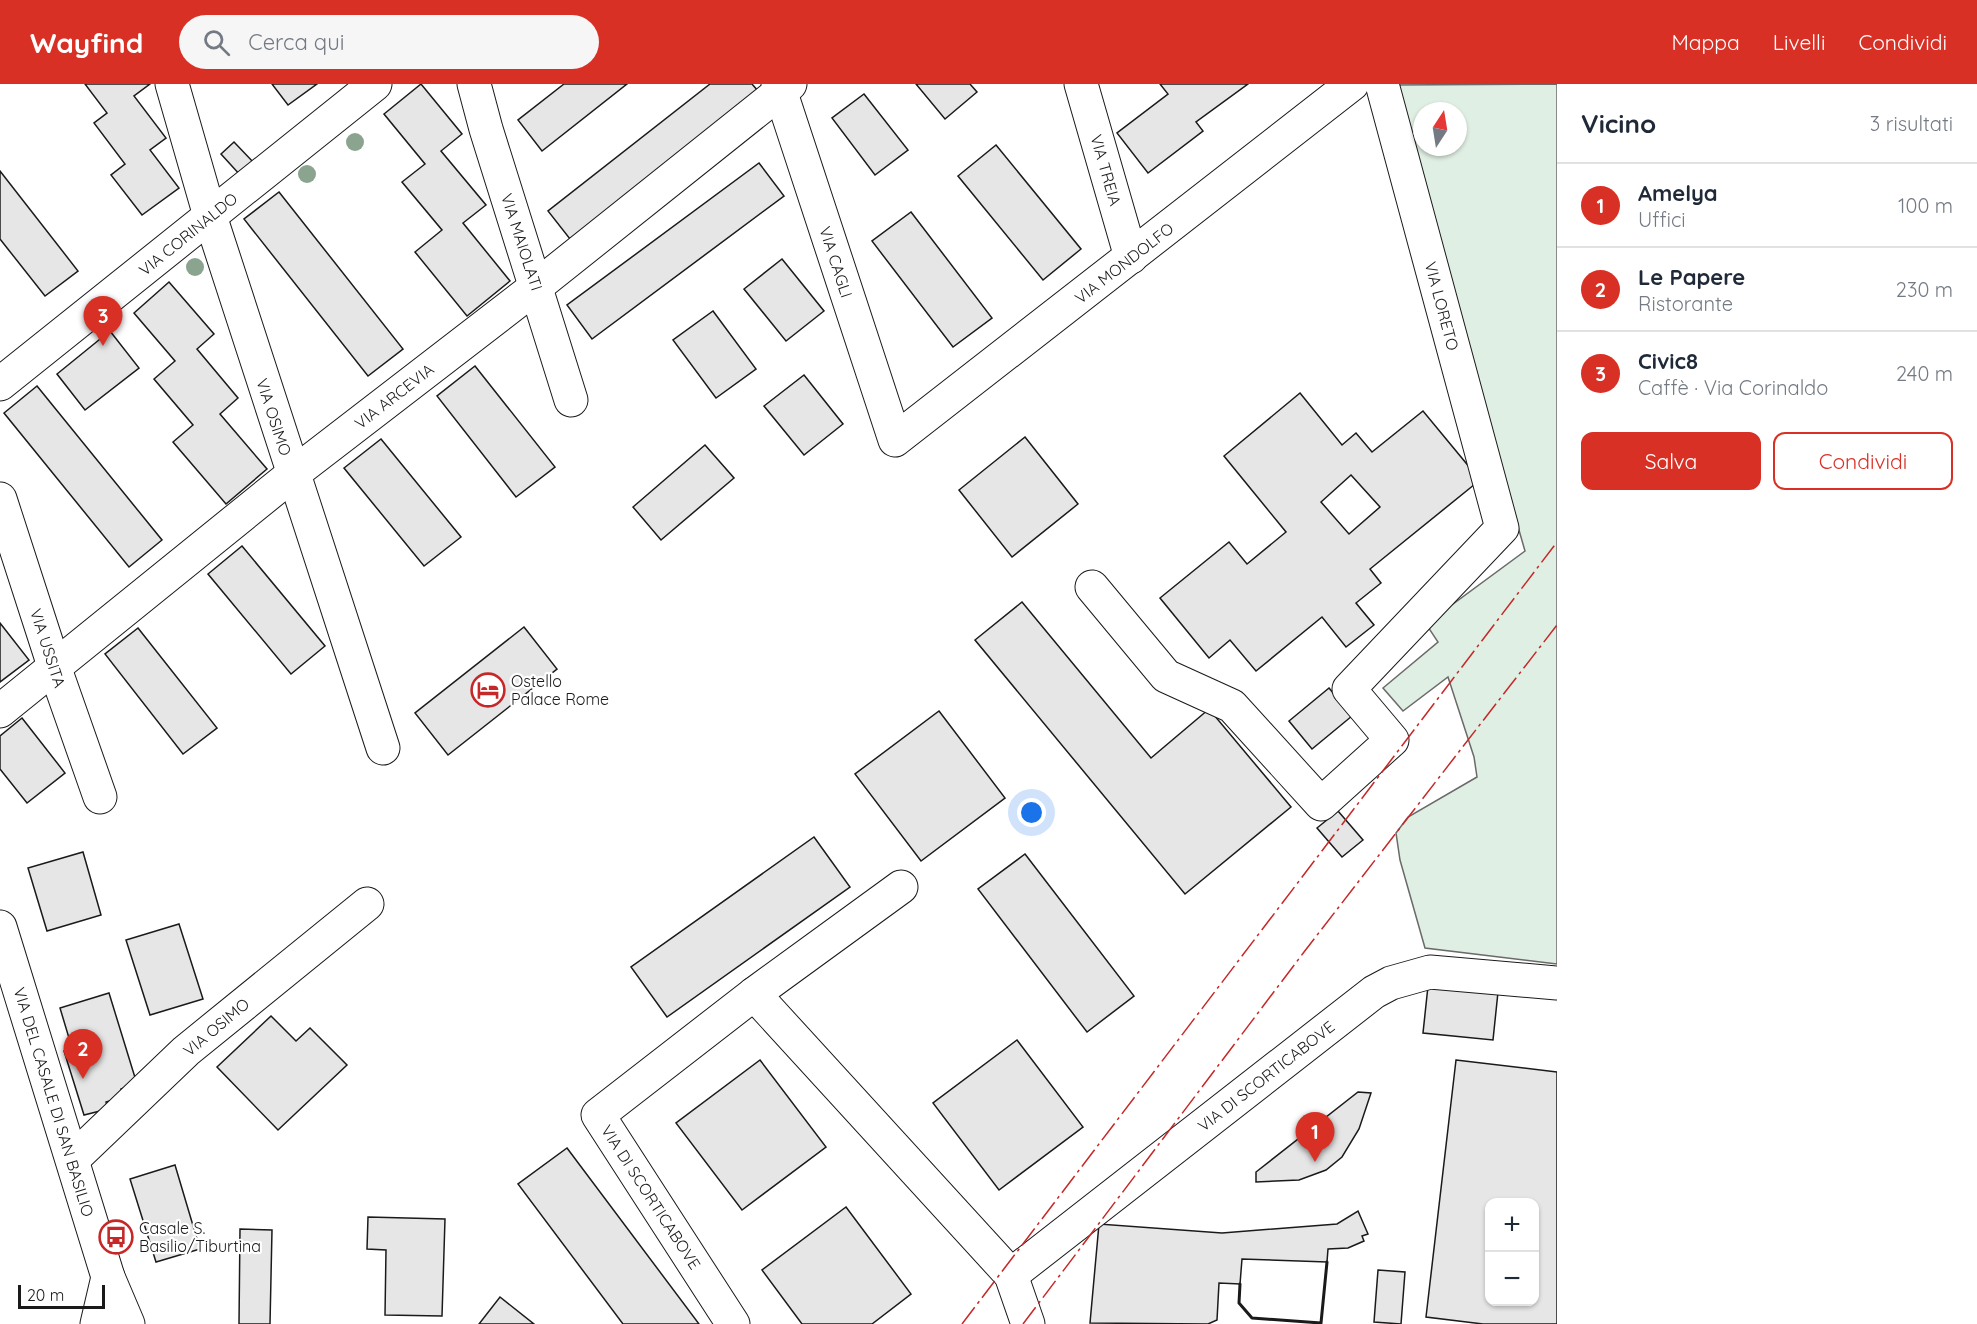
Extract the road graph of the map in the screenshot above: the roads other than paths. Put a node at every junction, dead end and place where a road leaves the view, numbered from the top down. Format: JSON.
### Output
{"nodes":[{"id":1,"x":172,"y":84,"type":"edge"},
{"id":2,"x":375,"y":84,"type":"edge"},
{"id":3,"x":474,"y":84,"type":"edge"},
{"id":4,"x":1081,"y":84,"type":"edge"},
{"id":5,"x":1352,"y":84,"type":"edge"},
{"id":6,"x":1382,"y":84,"type":"edge"},
{"id":7,"x":782,"y":86,"type":"edge"},
{"id":8,"x":210,"y":216,"type":"junction"},
{"id":9,"x":1131,"y":257,"type":"junction"},
{"id":10,"x":537,"y":286,"type":"junction"},
{"id":11,"x":0,"y":384,"type":"edge"},
{"id":12,"x":571,"y":400,"type":"dead end"},
{"id":13,"x":895,"y":440,"type":"joint"},
{"id":14,"x":293,"y":474,"type":"junction"},
{"id":15,"x":0,"y":499,"type":"edge"},
{"id":16,"x":1092,"y":587,"type":"dead end"},
{"id":17,"x":55,"y":669,"type":"junction"},
{"id":18,"x":0,"y":711,"type":"edge"},
{"id":19,"x":383,"y":748,"type":"dead end"},
{"id":20,"x":100,"y":796,"type":"dead end"},
{"id":21,"x":901,"y":887,"type":"dead end"},
{"id":22,"x":367,"y":904,"type":"dead end"},
{"id":23,"x":0,"y":927,"type":"edge"},
{"id":24,"x":1557,"y":983,"type":"edge"},
{"id":25,"x":754,"y":994,"type":"junction"},
{"id":26,"x":73,"y":1159,"type":"junction"},
{"id":27,"x":1011,"y":1275,"type":"junction"},
{"id":28,"x":108,"y":1277,"type":"junction"},
{"id":29,"x":98,"y":1324,"type":"edge"},
{"id":30,"x":128,"y":1324,"type":"edge"},
{"id":31,"x":733,"y":1324,"type":"edge"},
{"id":32,"x":1028,"y":1324,"type":"edge"}],
"edges":[{"from":1,"to":8,"type":"street","name":"VIA OSIMO"},
{"from":2,"to":8,"type":"street","name":"VIA CORINALDO"},
{"from":3,"to":10,"type":"street","name":"VIA MAIOLATI"},
{"from":4,"to":9,"type":"street","name":"VIA TREIA"},
{"from":5,"to":9,"type":"street","name":"VIA MONDOLFO"},
{"from":6,"to":16,"type":"street","name":"VIA LORETO"},
{"from":7,"to":10,"type":"street","name":"VIA ARCEVIA"},
{"from":7,"to":13,"type":"street","name":"VIA CAGLI"},
{"from":8,"to":11,"type":"street","name":"VIA CORINALDO"},
{"from":8,"to":14,"type":"street","name":"VIA OSIMO"},
{"from":9,"to":13,"type":"street","name":"VIA MONDOLFO"},
{"from":10,"to":12,"type":"street","name":"VIA MAIOLATI"},
{"from":10,"to":14,"type":"street","name":"VIA ARCEVIA"},
{"from":14,"to":17,"type":"street","name":"VIA ARCEVIA"},
{"from":14,"to":19,"type":"street","name":"VIA OSIMO"},
{"from":15,"to":17,"type":"street","name":"VIA USSITA"},
{"from":17,"to":18,"type":"street","name":"VIA ARCEVIA"},
{"from":17,"to":20,"type":"street","name":"VIA USSITA"},
{"from":21,"to":25,"type":"street","name":"VIA DI SCORTICABOVE"},
{"from":22,"to":26,"type":"street","name":"VIA OSIMO"},
{"from":23,"to":26,"type":"street","name":"VIA DEL CASALE DI SAN BASILIO"},
{"from":24,"to":27,"type":"street","name":"VIA DI SCORTICABOVE"},
{"from":25,"to":27,"type":"street"},
{"from":25,"to":31,"type":"street","name":"VIA DI SCORTICABOVE"},
{"from":26,"to":28,"type":"street","name":"VIA DEL CASALE DI SAN BASILIO"},
{"from":27,"to":32,"type":"street"},
{"from":28,"to":29,"type":"street","name":"VIA DEL CASALE DI SAN BASILIO"},
{"from":28,"to":30,"type":"street","name":"VIA DEL CASALE DI SAN BASILIO"}]}
